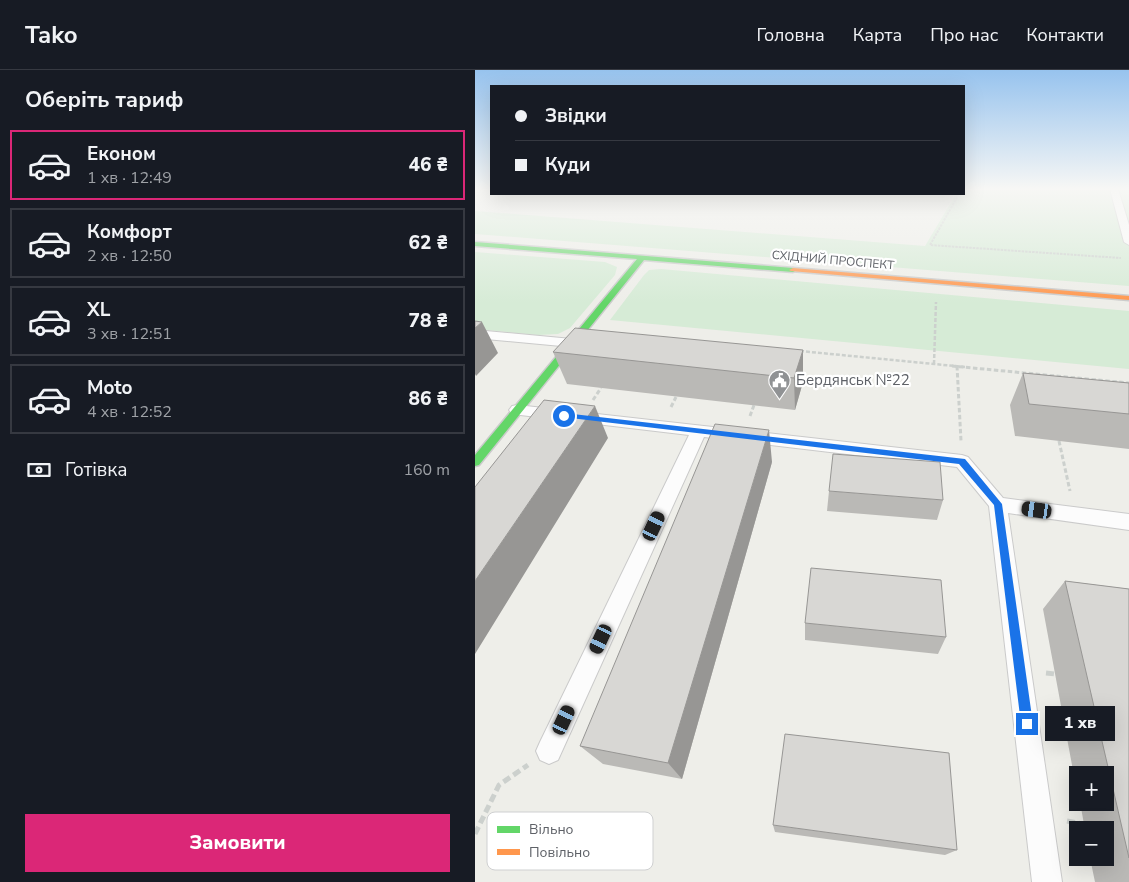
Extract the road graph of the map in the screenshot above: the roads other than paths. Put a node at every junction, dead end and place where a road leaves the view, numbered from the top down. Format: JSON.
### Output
{"nodes":[{"id":1,"x":1125,"y":227,"type":"edge"},
{"id":2,"x":1129,"y":242,"type":"edge"},
{"id":3,"x":475,"y":244,"type":"edge"},
{"id":4,"x":642,"y":258,"type":"junction"},
{"id":5,"x":1129,"y":298,"type":"edge"},
{"id":6,"x":475,"y":334,"type":"edge"},
{"id":7,"x":572,"y":343,"type":"junction"},
{"id":8,"x":517,"y":410,"type":"junction"},
{"id":9,"x":699,"y":431,"type":"junction"},
{"id":10,"x":475,"y":462,"type":"edge"},
{"id":11,"x":998,"y":504,"type":"junction"},
{"id":12,"x":1129,"y":522,"type":"edge"},
{"id":13,"x":549,"y":751,"type":"road end"},
{"id":14,"x":1047,"y":882,"type":"edge"}],
"edges":[{"from":1,"to":2,"type":"lane"},
{"from":3,"to":4,"type":"main road","name":"СХІДНИЙ ПРОСПЕКТ"},
{"from":4,"to":5,"type":"main road","name":"СХІДНИЙ ПРОСПЕКТ"},
{"from":4,"to":7,"type":"main road"},
{"from":6,"to":7,"type":"lane"},
{"from":7,"to":8,"type":"main road"},
{"from":8,"to":9,"type":"lane"},
{"from":8,"to":10,"type":"main road"},
{"from":9,"to":11,"type":"lane"},
{"from":9,"to":13,"type":"lane"},
{"from":11,"to":12,"type":"lane"},
{"from":11,"to":14,"type":"lane"}]}
